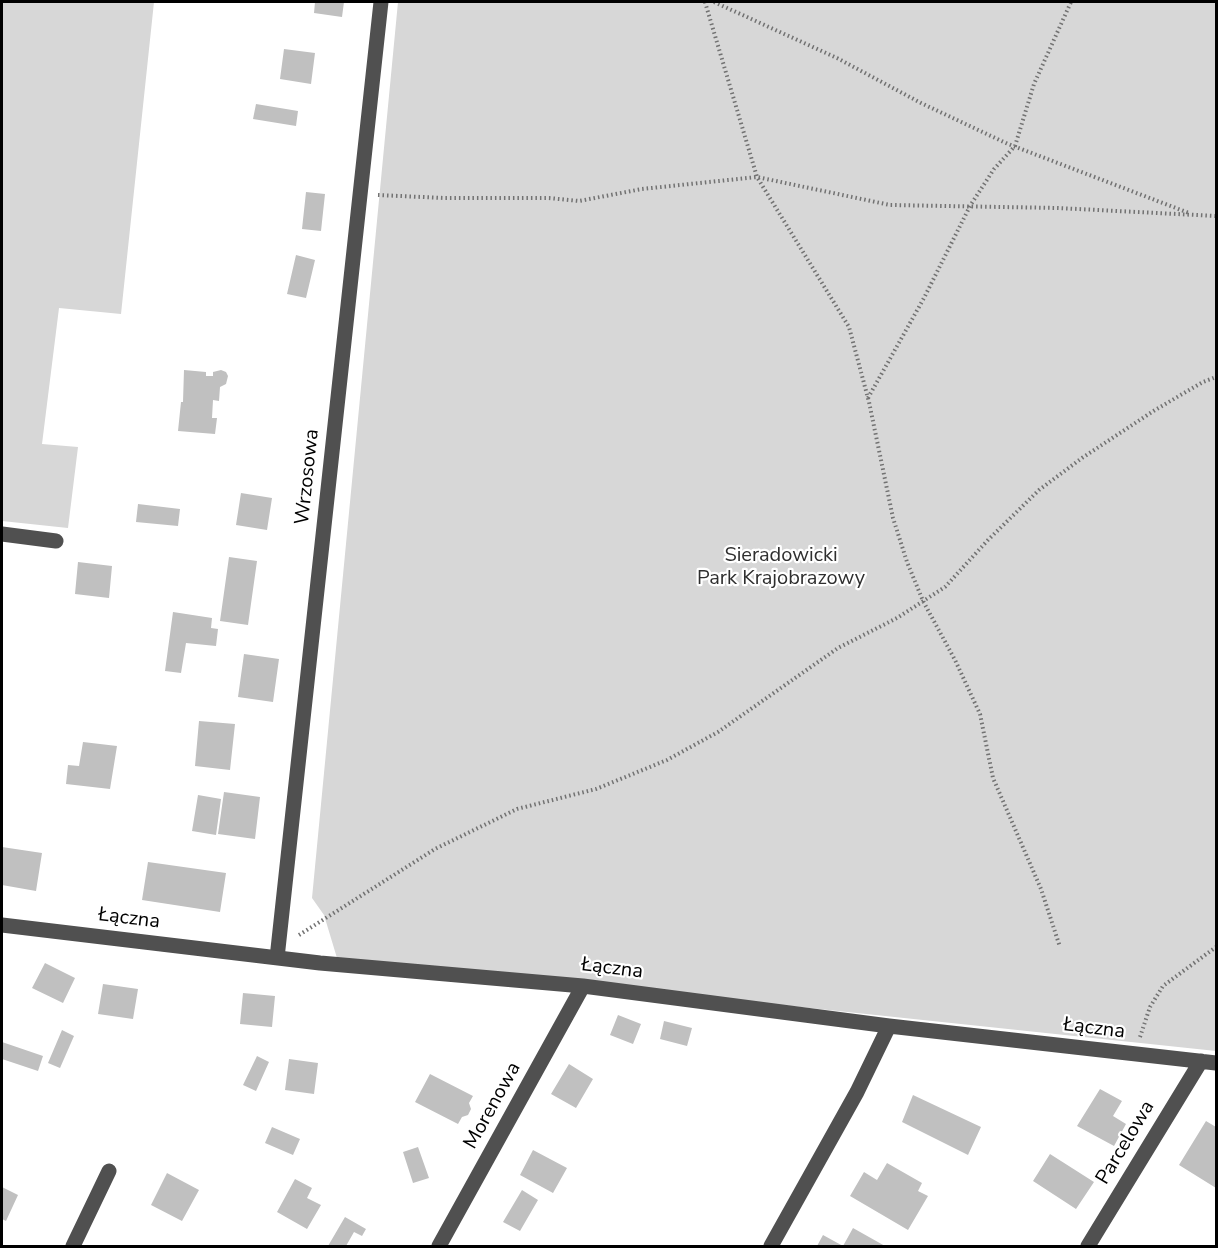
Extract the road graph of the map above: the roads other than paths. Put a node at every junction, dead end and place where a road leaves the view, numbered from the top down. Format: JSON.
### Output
{"nodes":[{"id":1,"x":381,"y":2,"type":"edge"},
{"id":2,"x":2,"y":534,"type":"edge"},
{"id":3,"x":56,"y":541,"type":"dead end"},
{"id":4,"x":2,"y":925,"type":"edge"},
{"id":5,"x":277,"y":958,"type":"junction"},
{"id":6,"x":583,"y":986,"type":"junction"},
{"id":7,"x":889,"y":1026,"type":"junction"},
{"id":8,"x":1209,"y":1062,"type":"edge"},
{"id":9,"x":109,"y":1171,"type":"dead end"},
{"id":10,"x":73,"y":1246,"type":"edge"},
{"id":11,"x":439,"y":1246,"type":"edge"},
{"id":12,"x":771,"y":1246,"type":"edge"},
{"id":13,"x":1088,"y":1246,"type":"edge"}],
"edges":[{"from":1,"to":5,"type":"street","name":"Wrzosowa"},
{"from":2,"to":3,"type":"street"},
{"from":4,"to":5,"type":"street","name":"Łączna"},
{"from":5,"to":6,"type":"street","name":"Łączna"},
{"from":6,"to":7,"type":"street","name":"Łączna"},
{"from":6,"to":11,"type":"street","name":"Morenowa"},
{"from":7,"to":8,"type":"street","name":"Łączna"},
{"from":7,"to":12,"type":"street"},
{"from":8,"to":13,"type":"street","name":"Parcelowa"},
{"from":9,"to":10,"type":"street"}]}
